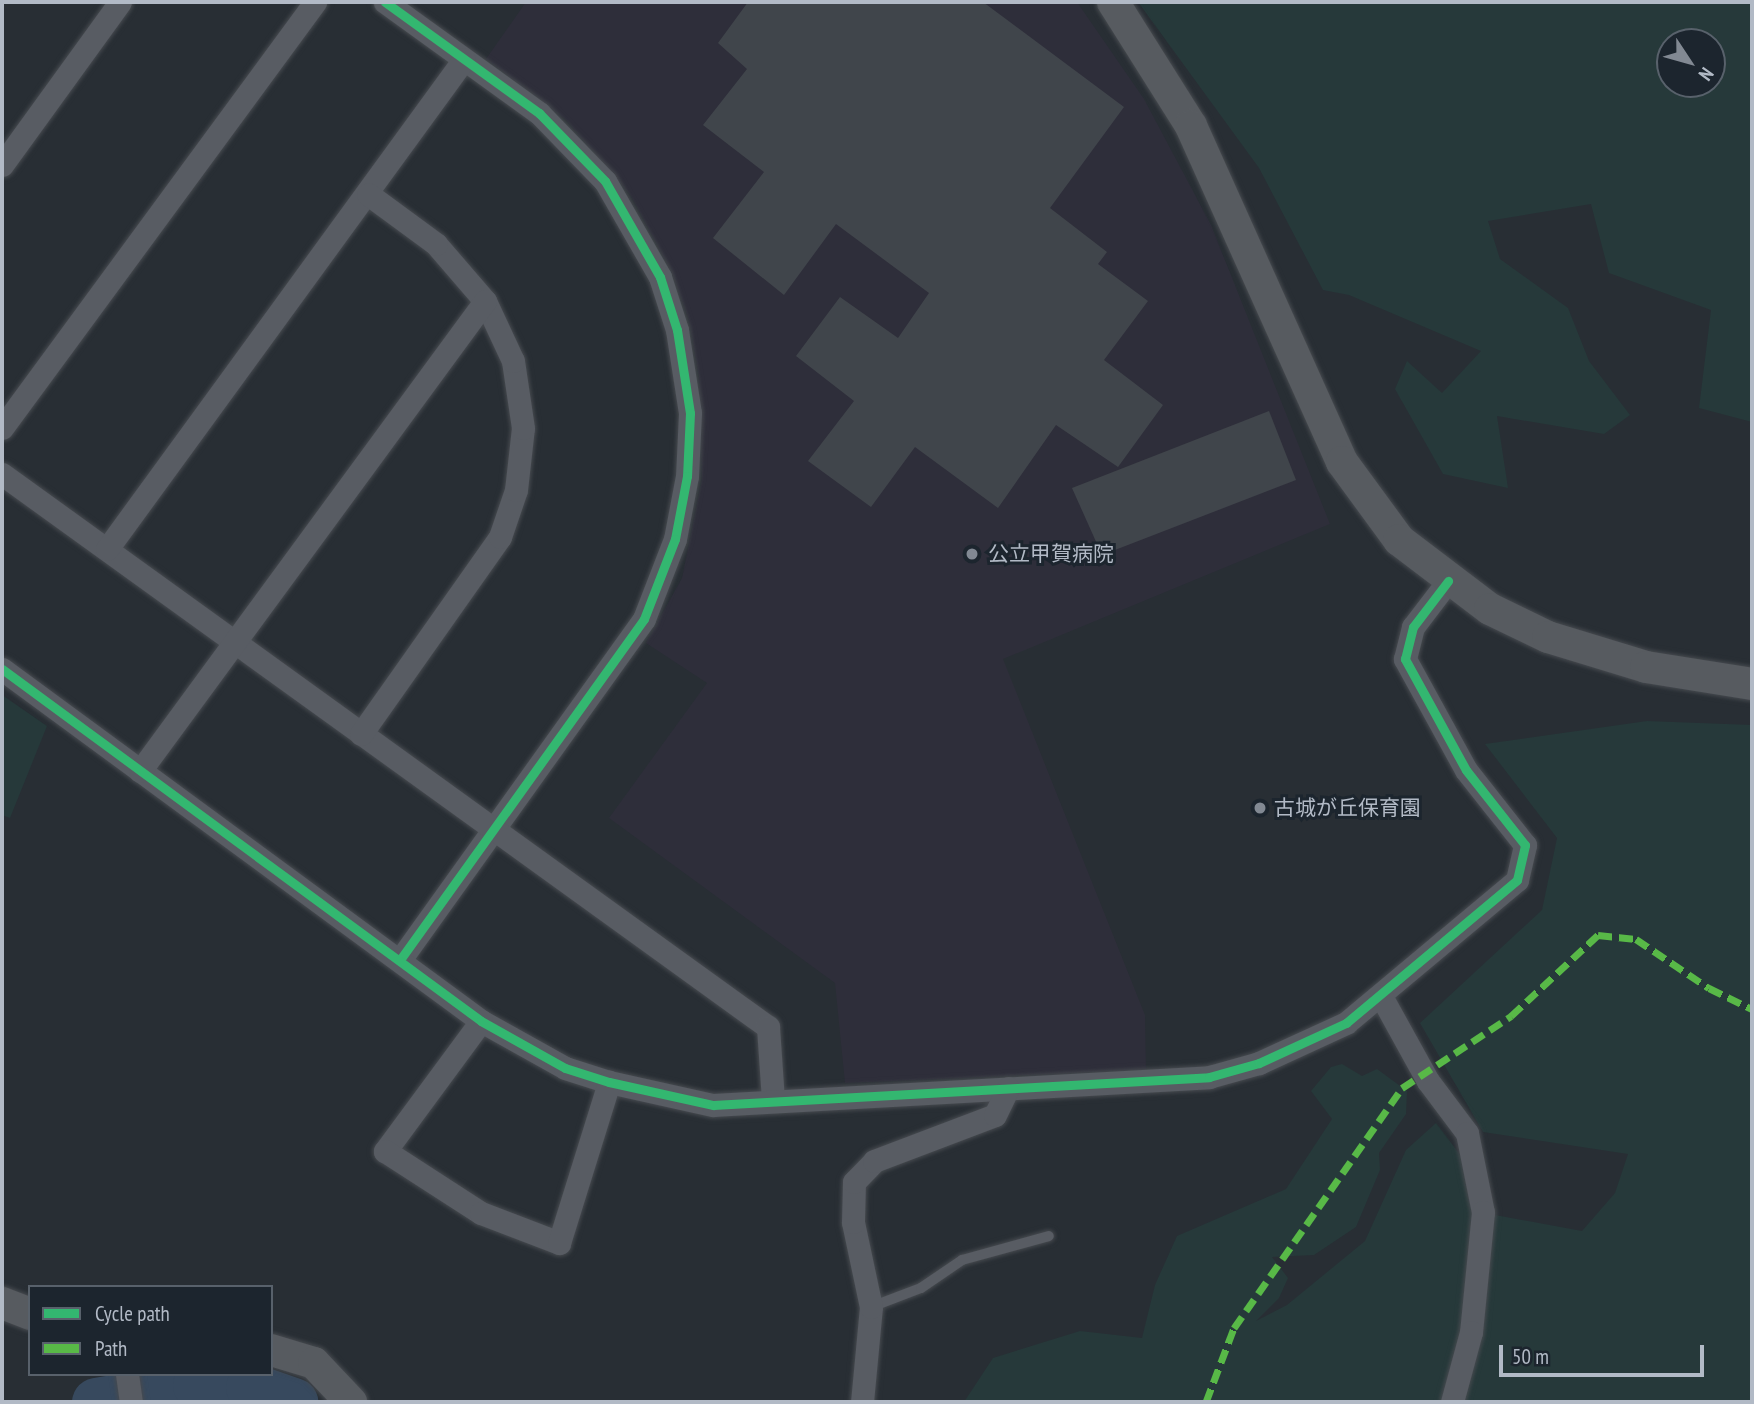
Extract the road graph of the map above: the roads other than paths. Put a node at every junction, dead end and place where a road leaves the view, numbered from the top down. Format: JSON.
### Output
{"nodes":[{"id":1,"x":120,"y":2,"type":"edge"},
{"id":2,"x":315,"y":2,"type":"edge"},
{"id":3,"x":385,"y":2,"type":"edge"},
{"id":4,"x":1113,"y":2,"type":"edge"},
{"id":5,"x":464,"y":59,"type":"junction"},
{"id":6,"x":2,"y":165,"type":"edge"},
{"id":7,"x":368,"y":194,"type":"junction"},
{"id":8,"x":485,"y":301,"type":"junction"},
{"id":9,"x":2,"y":428,"type":"edge"},
{"id":10,"x":2,"y":474,"type":"edge"},
{"id":11,"x":107,"y":549,"type":"junction"},
{"id":12,"x":1448,"y":581,"type":"junction"},
{"id":13,"x":235,"y":642,"type":"junction"},
{"id":14,"x":2,"y":669,"type":"edge"},
{"id":15,"x":1752,"y":684,"type":"edge"},
{"id":16,"x":361,"y":734,"type":"junction"},
{"id":17,"x":140,"y":771,"type":"junction"},
{"id":18,"x":494,"y":830,"type":"junction"},
{"id":19,"x":400,"y":960,"type":"junction"},
{"id":20,"x":1381,"y":996,"type":"junction"},
{"id":21,"x":481,"y":1020,"type":"junction"},
{"id":22,"x":608,"y":1082,"type":"junction"},
{"id":23,"x":1008,"y":1088,"type":"junction"},
{"id":24,"x":773,"y":1101,"type":"junction"},
{"id":25,"x":1049,"y":1236,"type":"dead end"},
{"id":26,"x":2,"y":1303,"type":"edge"},
{"id":27,"x":871,"y":1307,"type":"junction"},
{"id":28,"x":28,"y":1313,"type":"edge"},
{"id":29,"x":273,"y":1351,"type":"edge"},
{"id":30,"x":127,"y":1376,"type":"edge"},
{"id":31,"x":131,"y":1402,"type":"edge"},
{"id":32,"x":351,"y":1402,"type":"edge"},
{"id":33,"x":862,"y":1402,"type":"edge"},
{"id":34,"x":1452,"y":1402,"type":"edge"}],
"edges":[{"from":1,"to":6,"type":"street"},
{"from":2,"to":9,"type":"street"},
{"from":3,"to":5,"type":"street"},
{"from":4,"to":12,"type":"street"},
{"from":5,"to":7,"type":"street"},
{"from":5,"to":18,"type":"street"},
{"from":7,"to":8,"type":"street"},
{"from":7,"to":11,"type":"street"},
{"from":8,"to":13,"type":"street"},
{"from":8,"to":16,"type":"street"},
{"from":10,"to":11,"type":"street"},
{"from":11,"to":13,"type":"street"},
{"from":12,"to":15,"type":"street"},
{"from":12,"to":20,"type":"street"},
{"from":13,"to":16,"type":"street"},
{"from":13,"to":17,"type":"street"},
{"from":14,"to":17,"type":"street"},
{"from":16,"to":18,"type":"street"},
{"from":17,"to":19,"type":"street"},
{"from":18,"to":19,"type":"street"},
{"from":18,"to":24,"type":"street"},
{"from":19,"to":21,"type":"street"},
{"from":20,"to":23,"type":"street"},
{"from":20,"to":34,"type":"street"},
{"from":21,"to":22,"type":"street"},
{"from":21,"to":22,"type":"street"},
{"from":22,"to":24,"type":"street"},
{"from":23,"to":24,"type":"street"},
{"from":23,"to":27,"type":"street"},
{"from":25,"to":27,"type":"lane"},
{"from":26,"to":28,"type":"street"},
{"from":27,"to":33,"type":"street"},
{"from":29,"to":32,"type":"street"},
{"from":30,"to":31,"type":"street"}]}
